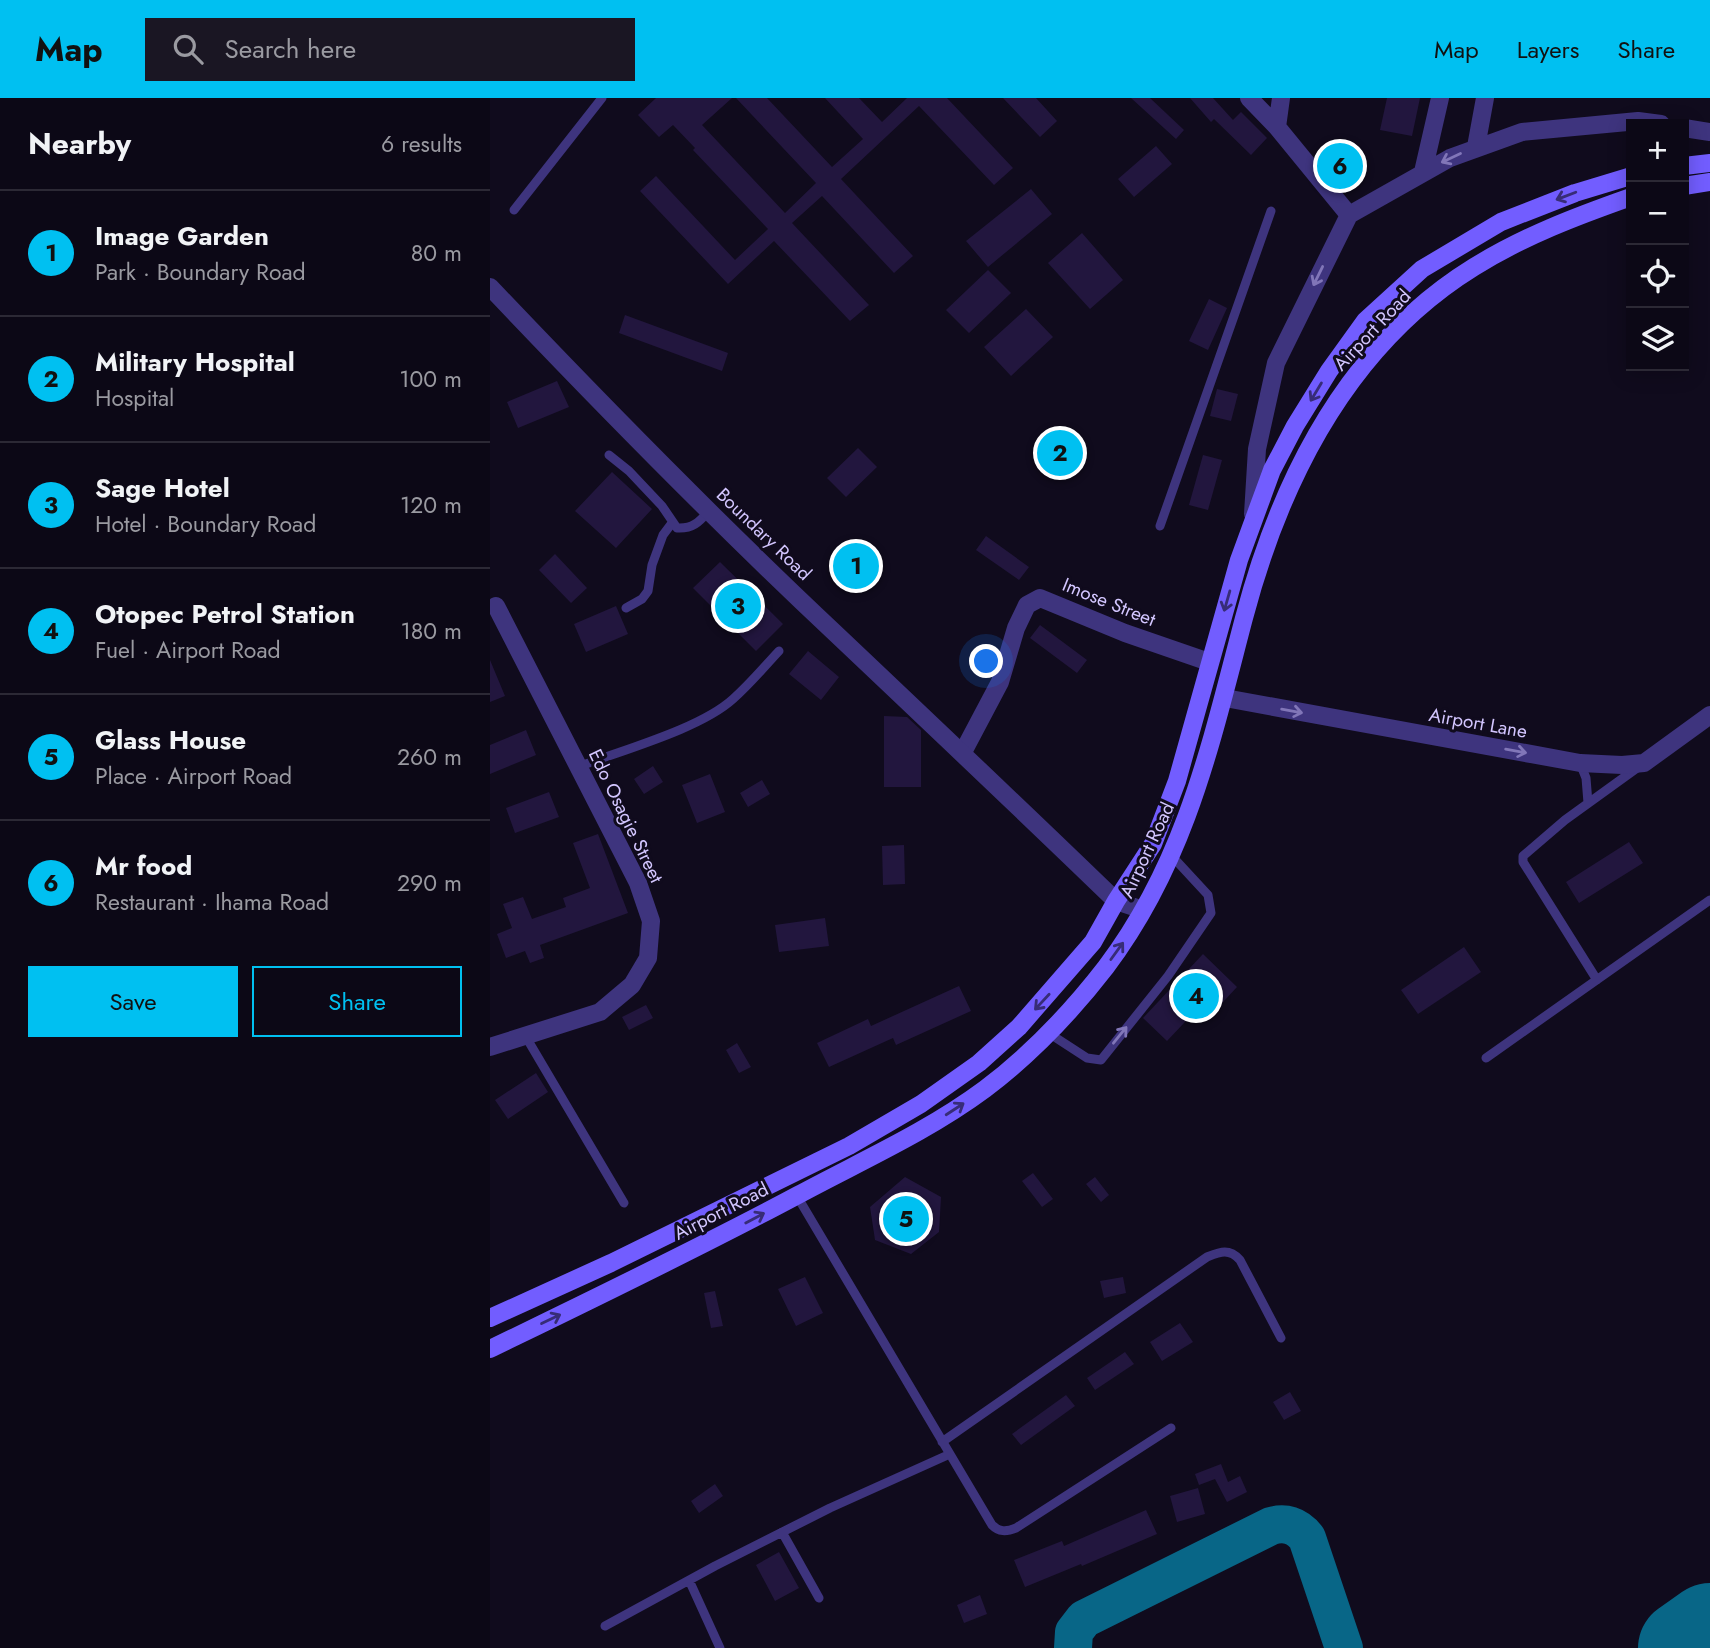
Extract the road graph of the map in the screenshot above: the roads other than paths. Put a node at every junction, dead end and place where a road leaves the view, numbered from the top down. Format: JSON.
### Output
{"nodes":[{"id":1,"x":602,"y":98,"type":"edge"},
{"id":2,"x":1249,"y":98,"type":"edge"},
{"id":3,"x":1281,"y":98,"type":"edge"},
{"id":4,"x":1440,"y":98,"type":"edge"},
{"id":5,"x":1485,"y":98,"type":"edge"},
{"id":6,"x":1626,"y":122,"type":"edge"},
{"id":7,"x":1277,"y":127,"type":"junction"},
{"id":8,"x":1689,"y":129,"type":"edge"},
{"id":9,"x":1710,"y":132,"type":"edge"},
{"id":10,"x":1476,"y":147,"type":"junction"},
{"id":11,"x":1710,"y":163,"type":"edge"},
{"id":12,"x":1689,"y":165,"type":"edge"},
{"id":13,"x":1423,"y":172,"type":"junction"},
{"id":14,"x":1626,"y":177,"type":"edge"},
{"id":15,"x":1710,"y":182,"type":"edge"},
{"id":16,"x":1689,"y":185,"type":"edge"},
{"id":17,"x":1626,"y":199,"type":"edge"},
{"id":18,"x":514,"y":209,"type":"dead end"},
{"id":19,"x":1271,"y":211,"type":"dead end"},
{"id":20,"x":1349,"y":215,"type":"junction"},
{"id":21,"x":490,"y":287,"type":"edge"},
{"id":22,"x":609,"y":455,"type":"dead end"},
{"id":23,"x":709,"y":511,"type":"junction"},
{"id":24,"x":1253,"y":522,"type":"junction"},
{"id":25,"x":672,"y":523,"type":"junction"},
{"id":26,"x":1160,"y":526,"type":"dead end"},
{"id":27,"x":1271,"y":531,"type":"junction"},
{"id":28,"x":496,"y":606,"type":"dead end"},
{"id":29,"x":626,"y":608,"type":"dead end"},
{"id":30,"x":779,"y":651,"type":"dead end"},
{"id":31,"x":1209,"y":662,"type":"junction"},
{"id":32,"x":1225,"y":698,"type":"junction"},
{"id":33,"x":1710,"y":715,"type":"edge"},
{"id":34,"x":963,"y":752,"type":"junction"},
{"id":35,"x":1644,"y":762,"type":"junction"},
{"id":36,"x":1580,"y":763,"type":"junction"},
{"id":37,"x":579,"y":767,"type":"junction"},
{"id":38,"x":1588,"y":803,"type":"junction"},
{"id":39,"x":1171,"y":855,"type":"junction"},
{"id":40,"x":1710,"y":900,"type":"edge"},
{"id":41,"x":1116,"y":901,"type":"junction"},
{"id":42,"x":1143,"y":910,"type":"junction"},
{"id":43,"x":1597,"y":980,"type":"junction"},
{"id":44,"x":1047,"y":1032,"type":"junction"},
{"id":45,"x":526,"y":1037,"type":"junction"},
{"id":46,"x":490,"y":1047,"type":"edge"},
{"id":47,"x":1486,"y":1058,"type":"dead end"},
{"id":48,"x":797,"y":1196,"type":"junction"},
{"id":49,"x":624,"y":1203,"type":"dead end"},
{"id":50,"x":490,"y":1318,"type":"edge"},
{"id":51,"x":1281,"y":1338,"type":"dead end"},
{"id":52,"x":490,"y":1349,"type":"edge"},
{"id":53,"x":1171,"y":1428,"type":"dead end"},
{"id":54,"x":942,"y":1441,"type":"junction"},
{"id":55,"x":950,"y":1454,"type":"junction"},
{"id":56,"x":782,"y":1532,"type":"junction"},
{"id":57,"x":689,"y":1580,"type":"junction"},
{"id":58,"x":819,"y":1598,"type":"dead end"},
{"id":59,"x":605,"y":1626,"type":"dead end"},
{"id":60,"x":720,"y":1648,"type":"edge"}],
"edges":[{"from":1,"to":18,"type":"lane"},
{"from":2,"to":7,"type":"street"},
{"from":3,"to":7,"type":"street"},
{"from":4,"to":13,"type":"street"},
{"from":5,"to":10,"type":"street"},
{"from":6,"to":10,"type":"street"},
{"from":7,"to":20,"type":"street"},
{"from":8,"to":9,"type":"street"},
{"from":10,"to":13,"type":"street","one_way":true},
{"from":11,"to":12,"type":"main road"},
{"from":13,"to":20,"type":"street"},
{"from":14,"to":24,"type":"main road","name":"Airport Road","one_way":true},
{"from":15,"to":16,"type":"main road"},
{"from":17,"to":27,"type":"main road","name":"Airport Road"},
{"from":19,"to":26,"type":"lane"},
{"from":20,"to":24,"type":"street","one_way":true},
{"from":21,"to":23,"type":"street","name":"Boundary Road"},
{"from":22,"to":25,"type":"lane"},
{"from":23,"to":25,"type":"lane"},
{"from":23,"to":34,"type":"street","name":"Boundary Road"},
{"from":24,"to":27,"type":"main road"},
{"from":24,"to":31,"type":"main road","name":"Airport Road","one_way":true},
{"from":25,"to":29,"type":"lane"},
{"from":27,"to":32,"type":"main road","name":"Airport Road"},
{"from":28,"to":37,"type":"street","name":"Edo Osagie Street"},
{"from":30,"to":37,"type":"lane"},
{"from":31,"to":34,"type":"street","name":"Imose Street"},
{"from":31,"to":41,"type":"main road","name":"Airport Road"},
{"from":32,"to":36,"type":"street","name":"Airport Lane","one_way":true},
{"from":32,"to":39,"type":"main road","name":"Airport Road"},
{"from":33,"to":35,"type":"street"},
{"from":34,"to":41,"type":"street","name":"Boundary Road"},
{"from":35,"to":36,"type":"street","name":"Airport Lane"},
{"from":35,"to":38,"type":"lane"},
{"from":36,"to":38,"type":"lane"},
{"from":37,"to":45,"type":"street","name":"Edo Osagie Street"},
{"from":38,"to":43,"type":"lane"},
{"from":39,"to":42,"type":"main road","name":"Airport Road"},
{"from":44,"to":39,"type":"lane","one_way":true},
{"from":40,"to":43,"type":"lane"},
{"from":41,"to":42,"type":"street","name":"Boundary Road"},
{"from":41,"to":50,"type":"main road","name":"Airport Road","one_way":true},
{"from":44,"to":42,"type":"main road","name":"Airport Road","one_way":true},
{"from":43,"to":47,"type":"lane"},
{"from":48,"to":44,"type":"main road","name":"Airport Road","one_way":true},
{"from":45,"to":46,"type":"street","name":"Edo Osagie Street"},
{"from":45,"to":49,"type":"lane"},
{"from":52,"to":48,"type":"main road","name":"Airport Road","one_way":true},
{"from":48,"to":54,"type":"lane"},
{"from":51,"to":54,"type":"lane"},
{"from":53,"to":55,"type":"lane"},
{"from":54,"to":55,"type":"lane"},
{"from":55,"to":56,"type":"lane"},
{"from":56,"to":57,"type":"lane"},
{"from":56,"to":58,"type":"lane"},
{"from":57,"to":59,"type":"lane"},
{"from":57,"to":60,"type":"lane"}]}
